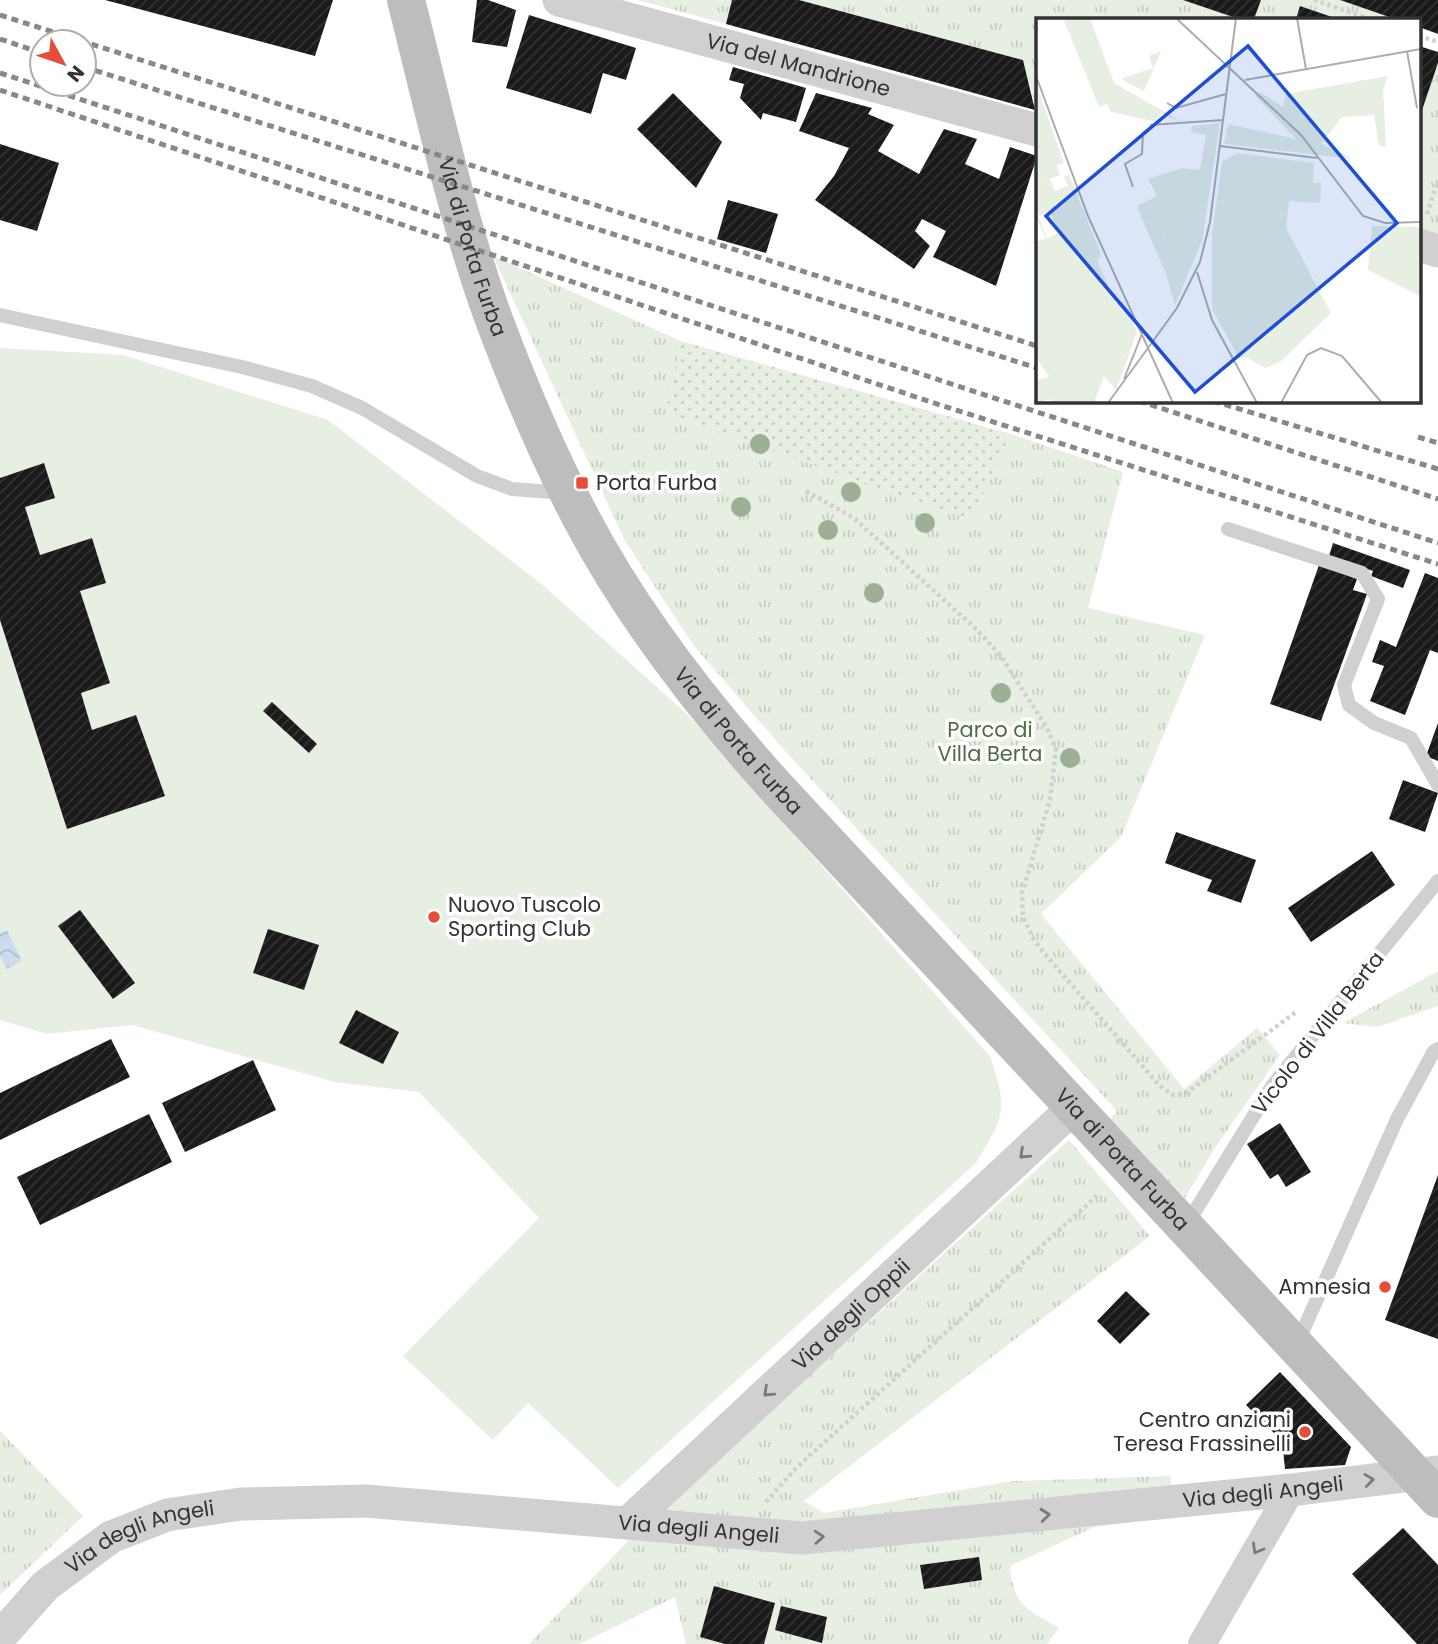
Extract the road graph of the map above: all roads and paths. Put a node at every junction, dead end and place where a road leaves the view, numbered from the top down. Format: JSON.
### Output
{"nodes":[{"id":1,"x":407,"y":0,"type":"edge"},
{"id":2,"x":559,"y":0,"type":"edge"},
{"id":3,"x":1314,"y":0,"type":"edge"},
{"id":4,"x":1367,"y":18,"type":"edge"},
{"id":5,"x":1420,"y":36,"type":"edge"},
{"id":6,"x":1438,"y":42,"type":"edge"},
{"id":7,"x":1036,"y":130,"type":"edge"},
{"id":8,"x":1438,"y":181,"type":"edge"},
{"id":9,"x":1422,"y":232,"type":"edge"},
{"id":10,"x":1438,"y":251,"type":"edge"},
{"id":11,"x":7,"y":317,"type":"edge"},
{"id":12,"x":806,"y":491,"type":"dead end"},
{"id":13,"x":569,"y":494,"type":"junction"},
{"id":14,"x":1228,"y":529,"type":"dead end"},
{"id":15,"x":1438,"y":785,"type":"edge"},
{"id":16,"x":1438,"y":881,"type":"edge"},
{"id":17,"x":1296,"y":1012,"type":"dead end"},
{"id":18,"x":1438,"y":1049,"type":"edge"},
{"id":19,"x":1074,"y":1107,"type":"junction"},
{"id":20,"x":1099,"y":1194,"type":"dead end"},
{"id":21,"x":1185,"y":1227,"type":"junction"},
{"id":22,"x":1296,"y":1346,"type":"junction"},
{"id":23,"x":1431,"y":1482,"type":"edge"},
{"id":24,"x":1291,"y":1490,"type":"junction"},
{"id":25,"x":629,"y":1522,"type":"junction"},
{"id":26,"x":742,"y":1534,"type":"junction"},
{"id":27,"x":0,"y":1637,"type":"edge"},
{"id":28,"x":1202,"y":1644,"type":"edge"}],
"edges":[{"from":1,"to":13,"type":"main road","name":"Via di Porta Furba"},
{"from":2,"to":7,"type":"street","name":"Via del Mandrione"},
{"from":3,"to":4,"type":"path"},
{"from":5,"to":6,"type":"path"},
{"from":8,"to":9,"type":"path"},
{"from":9,"to":10,"type":"street"},
{"from":11,"to":13,"type":"lane"},
{"from":12,"to":17,"type":"path"},
{"from":13,"to":19,"type":"main road","name":"Via di Porta Furba"},
{"from":14,"to":15,"type":"lane"},
{"from":16,"to":21,"type":"lane","name":"Vicolo di Villa Berta"},
{"from":18,"to":22,"type":"lane"},
{"from":19,"to":21,"type":"main road","name":"Via di Porta Furba"},
{"from":19,"to":25,"type":"street","name":"Via degli Oppii","one_way":true},
{"from":20,"to":26,"type":"path"},
{"from":21,"to":22,"type":"main road","name":"Via di Porta Furba"},
{"from":22,"to":23,"type":"main road","name":"Via di Porta Furba"},
{"from":24,"to":23,"type":"street","name":"Via degli Angeli","one_way":true},
{"from":26,"to":24,"type":"street","name":"Via degli Angeli","one_way":true},
{"from":24,"to":28,"type":"street","one_way":true},
{"from":25,"to":26,"type":"street","name":"Via degli Angeli"},
{"from":25,"to":27,"type":"street","name":"Via degli Angeli"}]}
